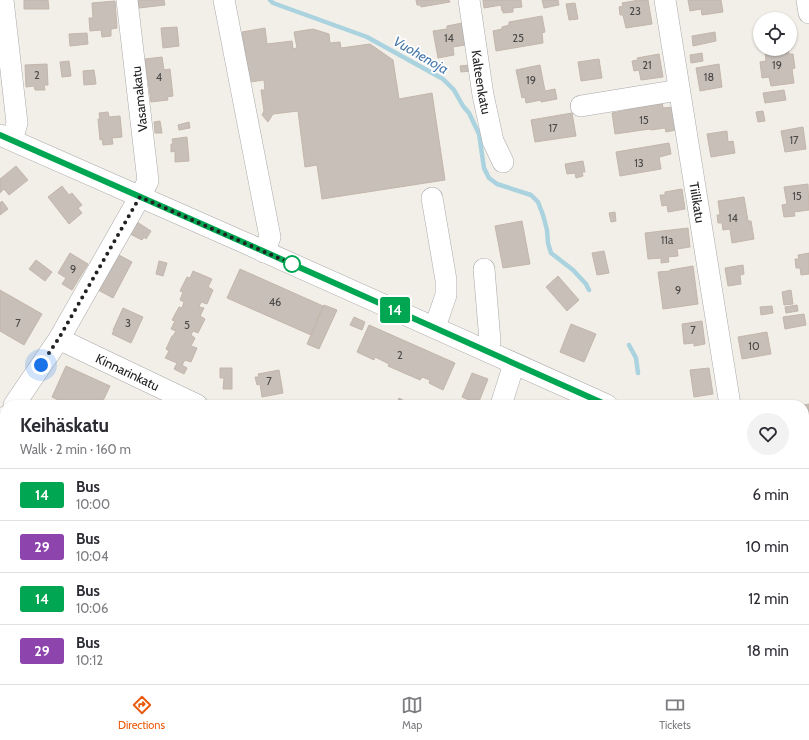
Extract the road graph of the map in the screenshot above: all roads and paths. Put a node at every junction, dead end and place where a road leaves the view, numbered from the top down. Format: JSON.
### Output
{"nodes":[{"id":1,"x":3,"y":0,"type":"edge"},
{"id":2,"x":127,"y":0,"type":"edge"},
{"id":3,"x":224,"y":0,"type":"edge"},
{"id":4,"x":469,"y":0,"type":"edge"},
{"id":5,"x":665,"y":0,"type":"edge"},
{"id":6,"x":807,"y":0,"type":"edge"},
{"id":7,"x":809,"y":13,"type":"edge"},
{"id":8,"x":680,"y":90,"type":"junction"},
{"id":9,"x":581,"y":106,"type":"dead end"},
{"id":10,"x":6,"y":137,"type":"edge"},
{"id":11,"x":503,"y":162,"type":"dead end"},
{"id":12,"x":140,"y":197,"type":"junction"},
{"id":13,"x":432,"y":198,"type":"dead end"},
{"id":14,"x":264,"y":252,"type":"junction"},
{"id":15,"x":484,"y":269,"type":"dead end"},
{"id":16,"x":435,"y":328,"type":"junction"},
{"id":17,"x":59,"y":338,"type":"junction"},
{"id":18,"x":487,"y":351,"type":"junction"},
{"id":19,"x":514,"y":364,"type":"junction"},
{"id":20,"x":17,"y":400,"type":"edge"},
{"id":21,"x":187,"y":400,"type":"edge"},
{"id":22,"x":503,"y":400,"type":"edge"},
{"id":23,"x":596,"y":400,"type":"edge"},
{"id":24,"x":729,"y":400,"type":"edge"}],
"edges":[{"from":1,"to":10,"type":"street"},
{"from":2,"to":12,"type":"street","name":"Vasamakatu"},
{"from":3,"to":14,"type":"street"},
{"from":4,"to":11,"type":"street","name":"Kalteenkatu"},
{"from":5,"to":8,"type":"street","name":"Tiilikatu"},
{"from":6,"to":7,"type":"street"},
{"from":8,"to":9,"type":"street"},
{"from":8,"to":24,"type":"street","name":"Tiilikatu"},
{"from":10,"to":12,"type":"street"},
{"from":12,"to":14,"type":"street"},
{"from":12,"to":17,"type":"street","name":"Vasamakatu"},
{"from":13,"to":16,"type":"street"},
{"from":14,"to":16,"type":"street"},
{"from":15,"to":18,"type":"street"},
{"from":16,"to":18,"type":"street"},
{"from":17,"to":20,"type":"street","name":"Vasamakatu"},
{"from":17,"to":21,"type":"street","name":"Kinnarinkatu"},
{"from":18,"to":19,"type":"street"},
{"from":19,"to":22,"type":"street"},
{"from":19,"to":23,"type":"street"}]}
